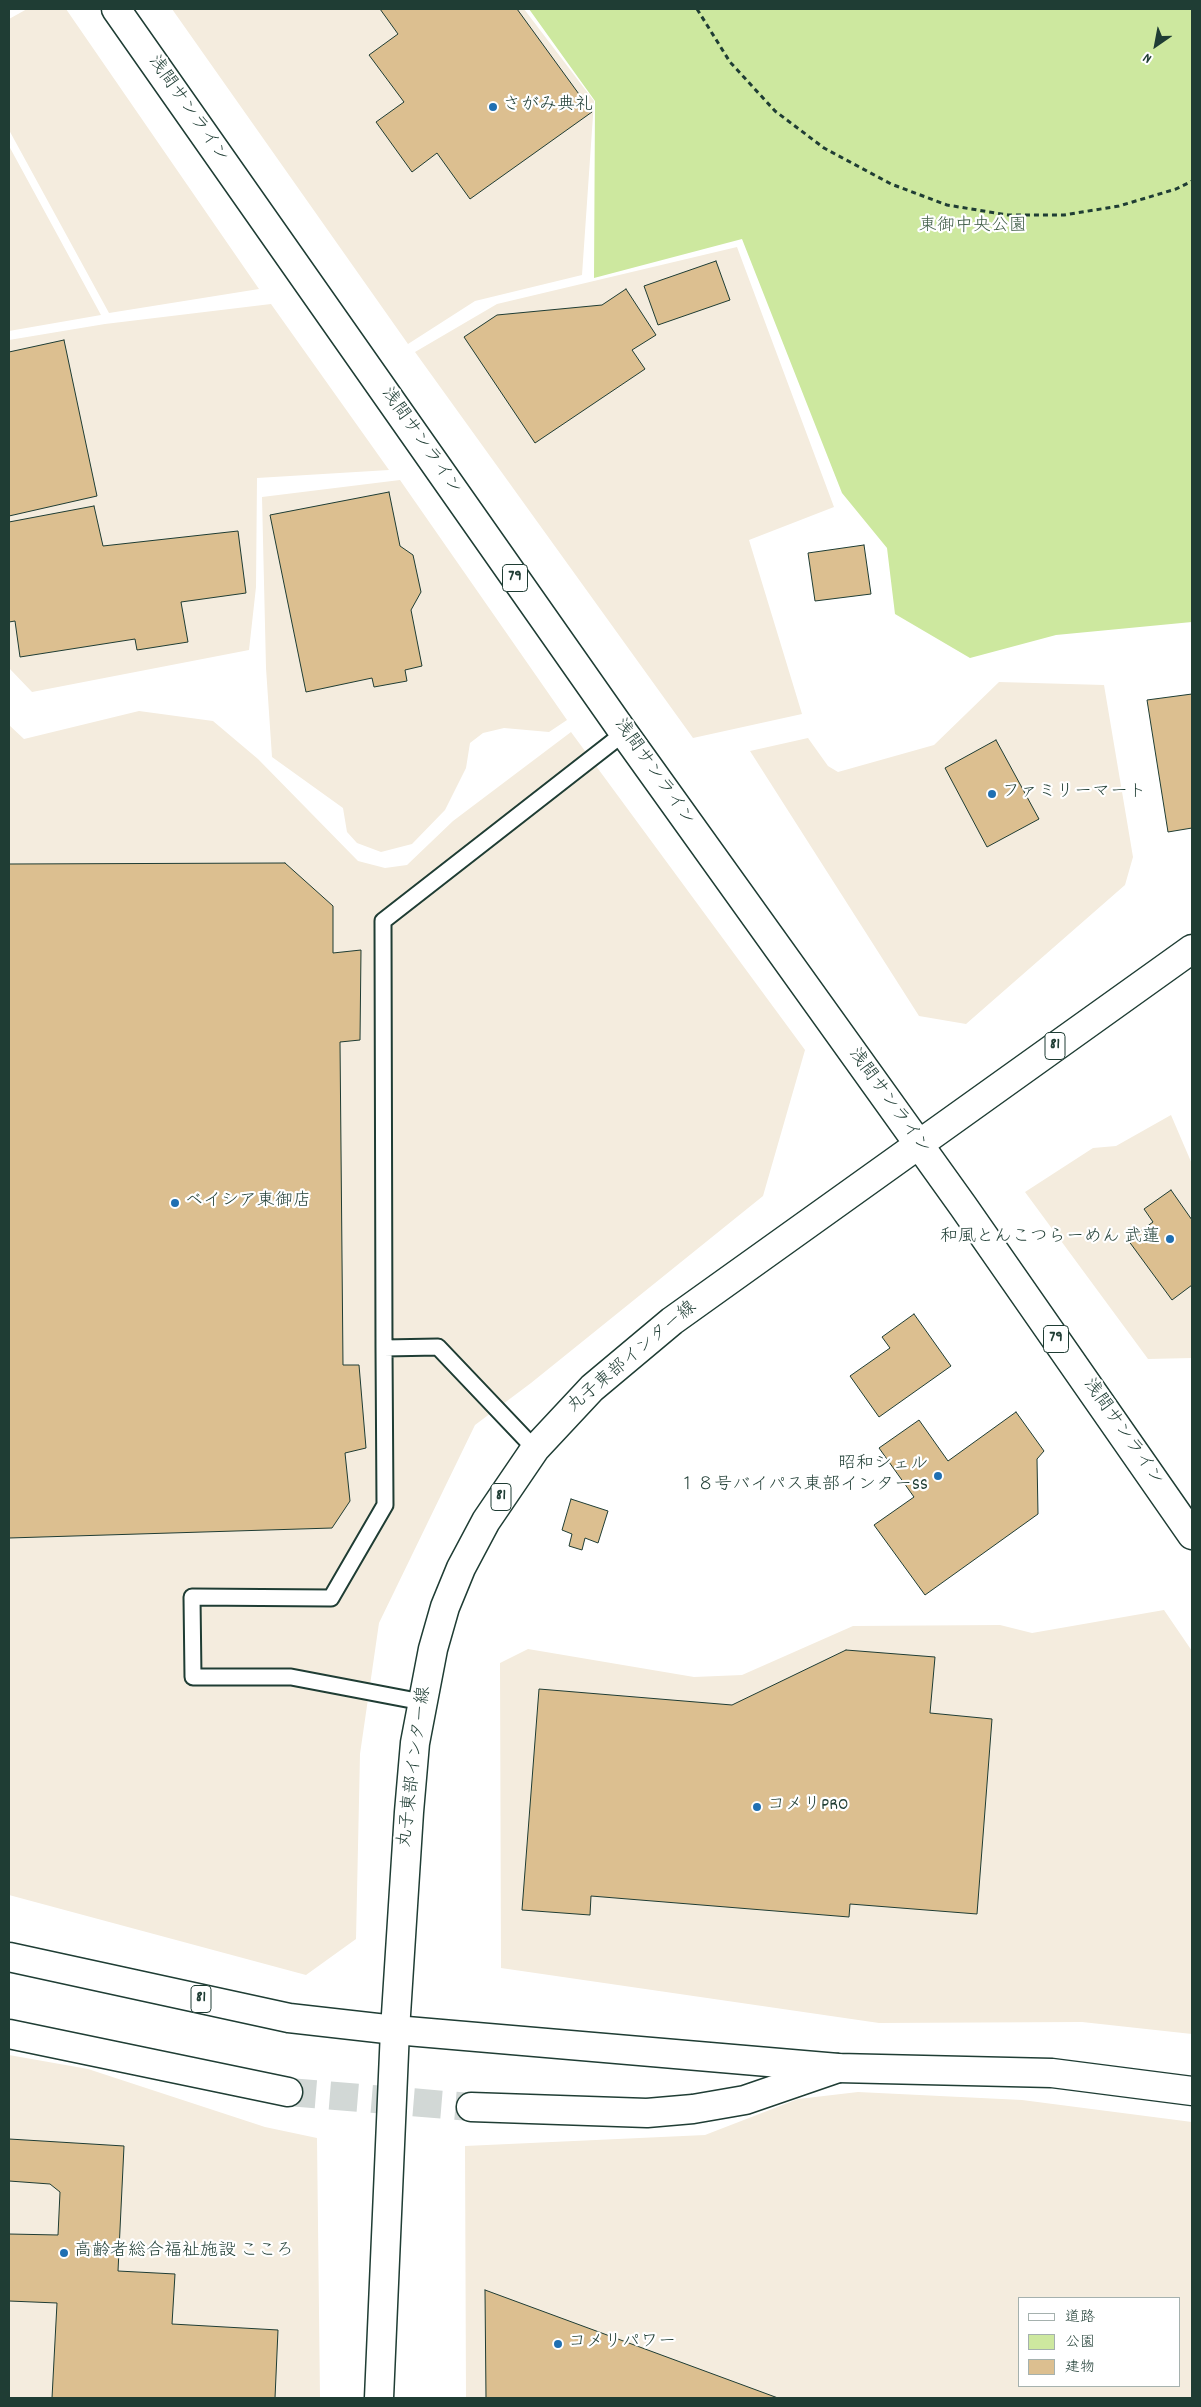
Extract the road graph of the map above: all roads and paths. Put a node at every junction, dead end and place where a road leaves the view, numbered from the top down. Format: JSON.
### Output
{"nodes":[{"id":1,"x":116,"y":9,"type":"edge"},
{"id":2,"x":697,"y":9,"type":"edge"},
{"id":3,"x":1192,"y":181,"type":"edge"},
{"id":4,"x":624,"y":733,"type":"junction"},
{"id":5,"x":1192,"y":949,"type":"edge"},
{"id":6,"x":919,"y":1144,"type":"junction"},
{"id":7,"x":384,"y":1348,"type":"junction"},
{"id":8,"x":535,"y":1449,"type":"junction"},
{"id":9,"x":1192,"y":1535,"type":"edge"},
{"id":10,"x":422,"y":1702,"type":"junction"},
{"id":11,"x":9,"y":1958,"type":"edge"},
{"id":12,"x":395,"y":2030,"type":"junction"},
{"id":13,"x":9,"y":2034,"type":"edge"},
{"id":14,"x":838,"y":2068,"type":"junction"},
{"id":15,"x":1192,"y":2091,"type":"edge"},
{"id":16,"x":288,"y":2092,"type":"tunnel mouth"},
{"id":17,"x":471,"y":2107,"type":"tunnel mouth"},
{"id":18,"x":379,"y":2398,"type":"edge"}],
"edges":[{"from":1,"to":4,"type":"main road","name":"浅間サンライン","number":"79"},
{"from":2,"to":3,"type":"path"},
{"from":4,"to":6,"type":"main road","name":"浅間サンライン","number":"79"},
{"from":4,"to":7,"type":"lane"},
{"from":5,"to":6,"type":"main road","number":"81"},
{"from":6,"to":8,"type":"main road","name":"丸子東部インター線","number":"81"},
{"from":6,"to":9,"type":"main road","name":"浅間サンライン","number":"79"},
{"from":7,"to":8,"type":"lane"},
{"from":7,"to":10,"type":"lane"},
{"from":8,"to":10,"type":"main road","name":"丸子東部インター線","number":"81"},
{"from":10,"to":12,"type":"main road","name":"丸子東部インター線","number":"81"},
{"from":11,"to":12,"type":"main road","number":"81"},
{"from":12,"to":14,"type":"main road"},
{"from":12,"to":18,"type":"main road","name":"丸子東部インター線"},
{"from":13,"to":16,"type":"main road"},
{"from":14,"to":15,"type":"main road"},
{"from":14,"to":17,"type":"main road"}]}
